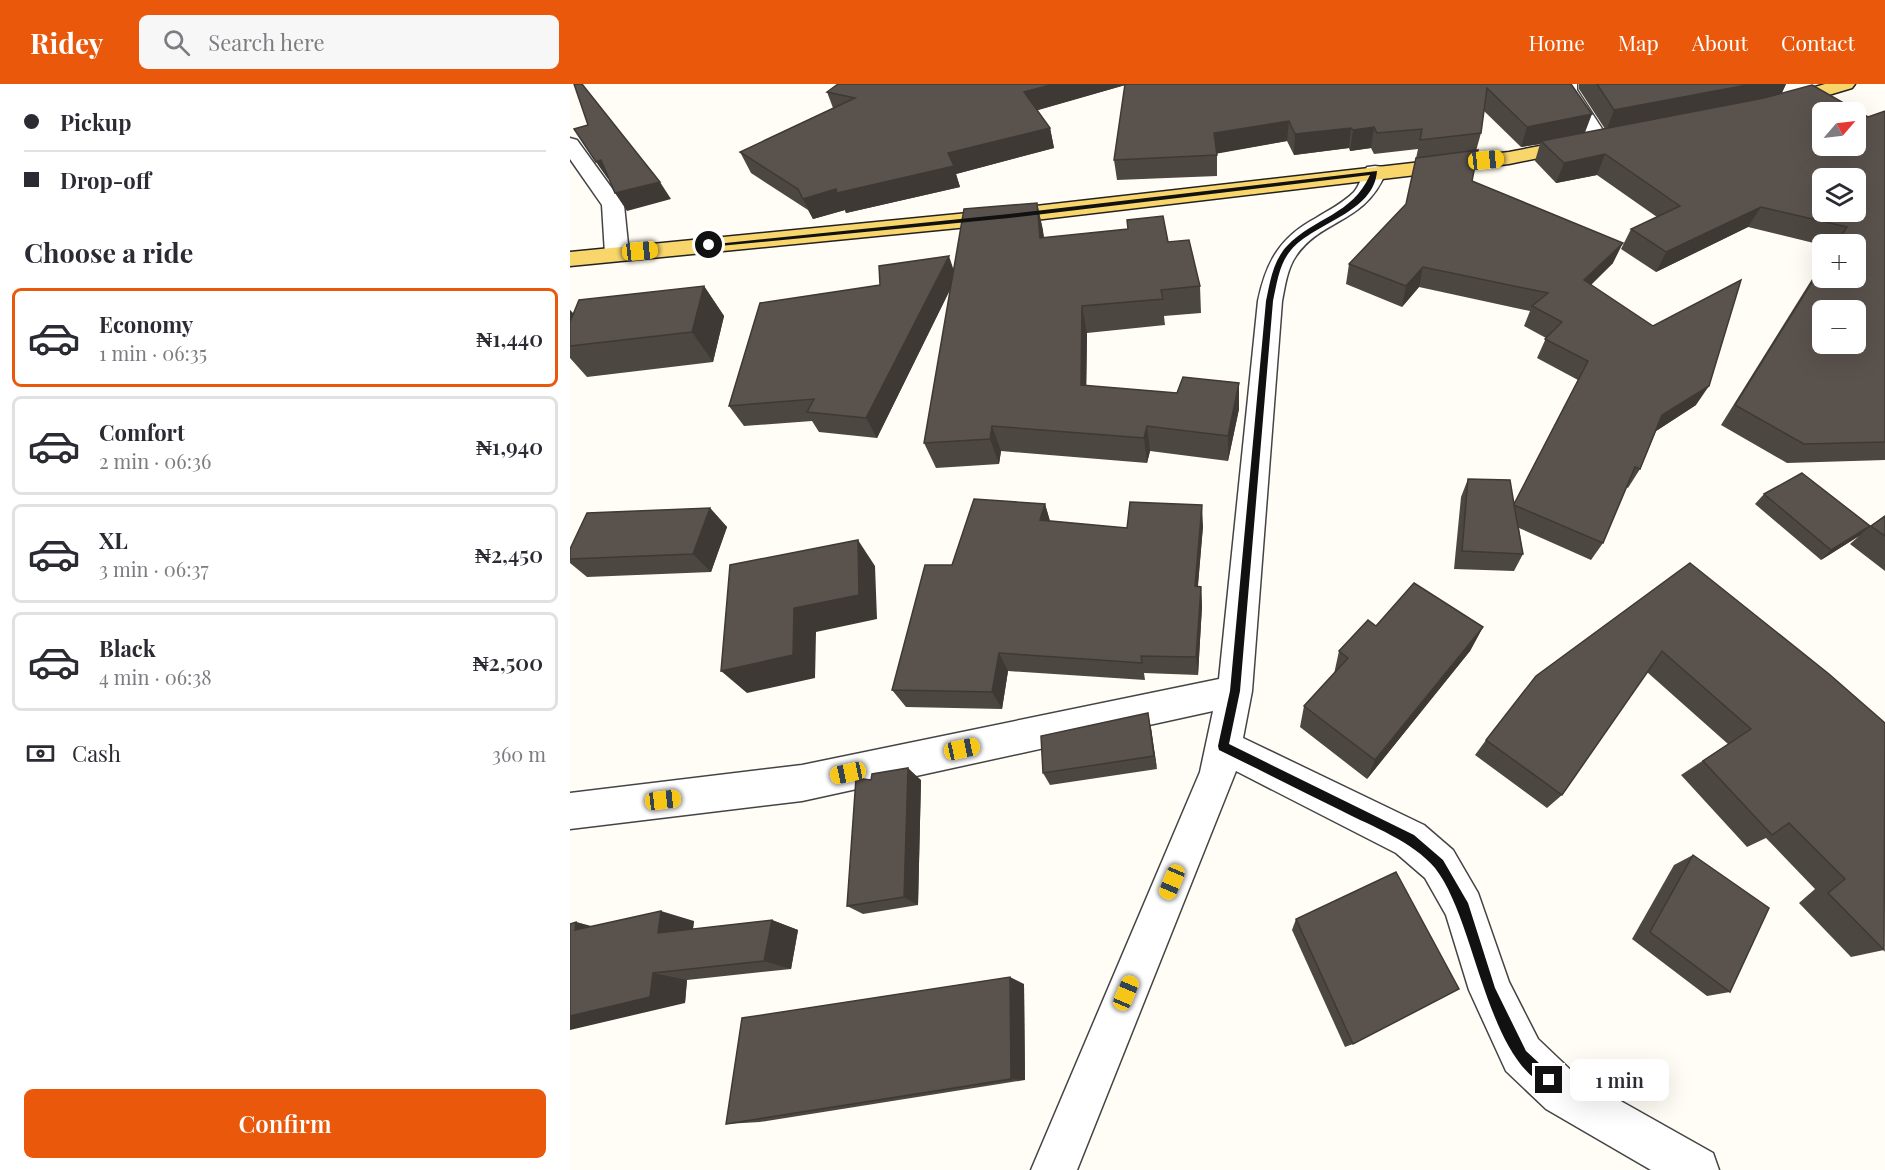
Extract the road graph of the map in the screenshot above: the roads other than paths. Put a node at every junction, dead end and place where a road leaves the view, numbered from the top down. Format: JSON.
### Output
{"nodes":[{"id":1,"x":1567,"y":84,"type":"edge"},
{"id":2,"x":1845,"y":84,"type":"edge"},
{"id":3,"x":1763,"y":107,"type":"edge"},
{"id":4,"x":1623,"y":136,"type":"edge"},
{"id":5,"x":1600,"y":141,"type":"junction"},
{"id":6,"x":570,"y":144,"type":"edge"},
{"id":7,"x":1375,"y":172,"type":"junction"},
{"id":8,"x":617,"y":254,"type":"junction"},
{"id":9,"x":570,"y":259,"type":"edge"},
{"id":10,"x":1235,"y":691,"type":"junction"},
{"id":11,"x":1223,"y":746,"type":"junction"},
{"id":12,"x":570,"y":811,"type":"edge"},
{"id":13,"x":1054,"y":1170,"type":"edge"},
{"id":14,"x":1696,"y":1170,"type":"edge"}],
"edges":[{"from":1,"to":5,"type":"street"},
{"from":2,"to":3,"type":"main road"},
{"from":4,"to":5,"type":"main road"},
{"from":5,"to":7,"type":"main road"},
{"from":6,"to":8,"type":"street"},
{"from":7,"to":8,"type":"main road"},
{"from":7,"to":10,"type":"street"},
{"from":8,"to":9,"type":"main road"},
{"from":10,"to":11,"type":"street"},
{"from":10,"to":12,"type":"street"},
{"from":11,"to":13,"type":"street"},
{"from":11,"to":14,"type":"street"}]}
